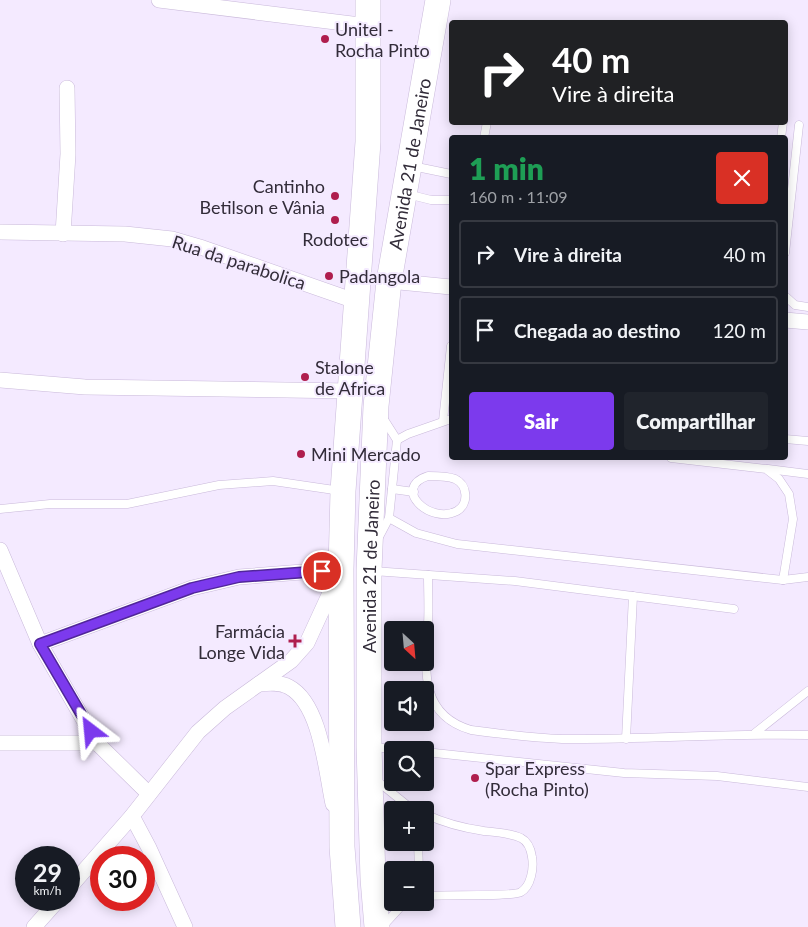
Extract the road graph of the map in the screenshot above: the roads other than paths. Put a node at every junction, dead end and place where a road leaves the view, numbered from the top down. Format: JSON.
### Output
{"nodes":[{"id":1,"x":159,"y":0,"type":"edge"},
{"id":2,"x":438,"y":0,"type":"edge"},
{"id":3,"x":369,"y":8,"type":"edge"},
{"id":4,"x":67,"y":88,"type":"dead end"},
{"id":5,"x":799,"y":125,"type":"dead end"},
{"id":6,"x":408,"y":165,"type":"junction"},
{"id":7,"x":449,"y":174,"type":"edge"},
{"id":8,"x":789,"y":180,"type":"edge"},
{"id":9,"x":403,"y":193,"type":"junction"},
{"id":10,"x":788,"y":197,"type":"edge"},
{"id":11,"x":449,"y":200,"type":"edge"},
{"id":12,"x":0,"y":232,"type":"edge"},
{"id":13,"x":63,"y":234,"type":"junction"},
{"id":14,"x":389,"y":281,"type":"junction"},
{"id":15,"x":449,"y":288,"type":"edge"},
{"id":16,"x":788,"y":299,"type":"edge"},
{"id":17,"x":355,"y":301,"type":"junction"},
{"id":18,"x":808,"y":307,"type":"edge"},
{"id":19,"x":788,"y":320,"type":"edge"},
{"id":20,"x":808,"y":322,"type":"edge"},
{"id":21,"x":0,"y":380,"type":"edge"},
{"id":22,"x":350,"y":392,"type":"junction"},
{"id":23,"x":449,"y":394,"type":"edge"},
{"id":24,"x":376,"y":406,"type":"junction"},
{"id":25,"x":447,"y":420,"type":"edge"},
{"id":26,"x":788,"y":439,"type":"edge"},
{"id":27,"x":397,"y":440,"type":"junction"},
{"id":28,"x":808,"y":441,"type":"edge"},
{"id":29,"x":688,"y":460,"type":"edge"},
{"id":30,"x":766,"y":469,"type":"junction"},
{"id":31,"x":808,"y":474,"type":"edge"},
{"id":32,"x":392,"y":489,"type":"junction"},
{"id":33,"x":342,"y":491,"type":"junction"},
{"id":34,"x":414,"y":492,"type":"junction"},
{"id":35,"x":0,"y":509,"type":"edge"},
{"id":36,"x":389,"y":518,"type":"junction"},
{"id":37,"x":0,"y":550,"type":"edge"},
{"id":38,"x":369,"y":562,"type":"junction"},
{"id":39,"x":341,"y":569,"type":"junction"},
{"id":40,"x":428,"y":575,"type":"junction"},
{"id":41,"x":808,"y":577,"type":"edge"},
{"id":42,"x":782,"y":580,"type":"junction"},
{"id":43,"x":633,"y":596,"type":"junction"},
{"id":44,"x":734,"y":609,"type":"dead end"},
{"id":45,"x":40,"y":644,"type":"junction"},
{"id":46,"x":257,"y":684,"type":"junction"},
{"id":47,"x":808,"y":691,"type":"edge"},
{"id":48,"x":755,"y":733,"type":"junction"},
{"id":49,"x":808,"y":735,"type":"edge"},
{"id":50,"x":626,"y":739,"type":"junction"},
{"id":51,"x":0,"y":743,"type":"edge"},
{"id":52,"x":97,"y":743,"type":"junction"},
{"id":53,"x":368,"y":746,"type":"junction"},
{"id":54,"x":384,"y":748,"type":"edge"},
{"id":55,"x":434,"y":753,"type":"edge"},
{"id":56,"x":369,"y":775,"type":"junction"},
{"id":57,"x":808,"y":787,"type":"edge"},
{"id":58,"x":149,"y":794,"type":"junction"},
{"id":59,"x":402,"y":801,"type":"edge"},
{"id":60,"x":132,"y":816,"type":"junction"},
{"id":61,"x":434,"y":818,"type":"edge"},
{"id":62,"x":342,"y":847,"type":"junction"},
{"id":63,"x":80,"y":875,"type":"edge"},
{"id":64,"x":434,"y":895,"type":"edge"},
{"id":65,"x":48,"y":911,"type":"edge"},
{"id":66,"x":397,"y":911,"type":"edge"},
{"id":67,"x":34,"y":927,"type":"edge"},
{"id":68,"x":184,"y":927,"type":"edge"},
{"id":69,"x":348,"y":927,"type":"edge"},
{"id":70,"x":377,"y":927,"type":"edge"},
{"id":71,"x":382,"y":927,"type":"edge"}],
"edges":[{"from":1,"to":3,"type":"street"},
{"from":2,"to":6,"type":"main road","name":"Avenida 21 de Janeiro"},
{"from":3,"to":17,"type":"main road","name":"Avenida 21 de Janeiro"},
{"from":4,"to":13,"type":"street"},
{"from":5,"to":8,"type":"lane"},
{"from":6,"to":7,"type":"lane"},
{"from":6,"to":9,"type":"main road","name":"Avenida 21 de Janeiro"},
{"from":8,"to":10,"type":"lane"},
{"from":9,"to":11,"type":"lane"},
{"from":9,"to":14,"type":"main road","name":"Avenida 21 de Janeiro"},
{"from":12,"to":13,"type":"street","name":"Rua da parabolica"},
{"from":13,"to":17,"type":"street","name":"Rua da parabolica"},
{"from":14,"to":15,"type":"street"},
{"from":14,"to":24,"type":"main road","name":"Avenida 21 de Janeiro"},
{"from":16,"to":18,"type":"lane"},
{"from":17,"to":22,"type":"main road","name":"Avenida 21 de Janeiro"},
{"from":19,"to":20,"type":"street"},
{"from":21,"to":22,"type":"street"},
{"from":22,"to":33,"type":"main road","name":"Avenida 21 de Janeiro"},
{"from":23,"to":25,"type":"lane"},
{"from":24,"to":27,"type":"lane"},
{"from":24,"to":38,"type":"main road","name":"Avenida 21 de Janeiro"},
{"from":25,"to":27,"type":"lane"},
{"from":26,"to":28,"type":"lane"},
{"from":27,"to":32,"type":"lane"},
{"from":29,"to":30,"type":"lane"},
{"from":30,"to":31,"type":"lane"},
{"from":30,"to":42,"type":"lane"},
{"from":32,"to":34,"type":"lane"},
{"from":32,"to":36,"type":"lane"},
{"from":33,"to":35,"type":"lane"},
{"from":33,"to":39,"type":"main road","name":"Avenida 21 de Janeiro"},
{"from":34,"to":34,"type":"lane"},
{"from":36,"to":38,"type":"lane"},
{"from":36,"to":42,"type":"lane"},
{"from":37,"to":45,"type":"street"},
{"from":38,"to":40,"type":"lane"},
{"from":38,"to":53,"type":"main road","name":"Avenida 21 de Janeiro"},
{"from":39,"to":45,"type":"street"},
{"from":39,"to":46,"type":"street"},
{"from":39,"to":62,"type":"main road","name":"Avenida 21 de Janeiro"},
{"from":40,"to":43,"type":"lane"},
{"from":40,"to":50,"type":"lane"},
{"from":41,"to":42,"type":"lane"},
{"from":43,"to":44,"type":"lane"},
{"from":43,"to":50,"type":"lane"},
{"from":45,"to":52,"type":"street"},
{"from":46,"to":58,"type":"street"},
{"from":46,"to":62,"type":"street"},
{"from":47,"to":48,"type":"lane"},
{"from":48,"to":49,"type":"lane"},
{"from":48,"to":50,"type":"lane"},
{"from":51,"to":52,"type":"street"},
{"from":52,"to":58,"type":"street"},
{"from":53,"to":54,"type":"lane"},
{"from":53,"to":56,"type":"main road","name":"Avenida 21 de Janeiro"},
{"from":55,"to":57,"type":"lane"},
{"from":56,"to":59,"type":"lane"},
{"from":56,"to":70,"type":"main road","name":"Avenida 21 de Janeiro"},
{"from":58,"to":60,"type":"street"},
{"from":60,"to":63,"type":"street"},
{"from":60,"to":68,"type":"street"},
{"from":61,"to":64,"type":"lane"},
{"from":62,"to":69,"type":"main road","name":"Avenida 21 de Janeiro"},
{"from":65,"to":67,"type":"street"},
{"from":66,"to":71,"type":"lane"}]}
